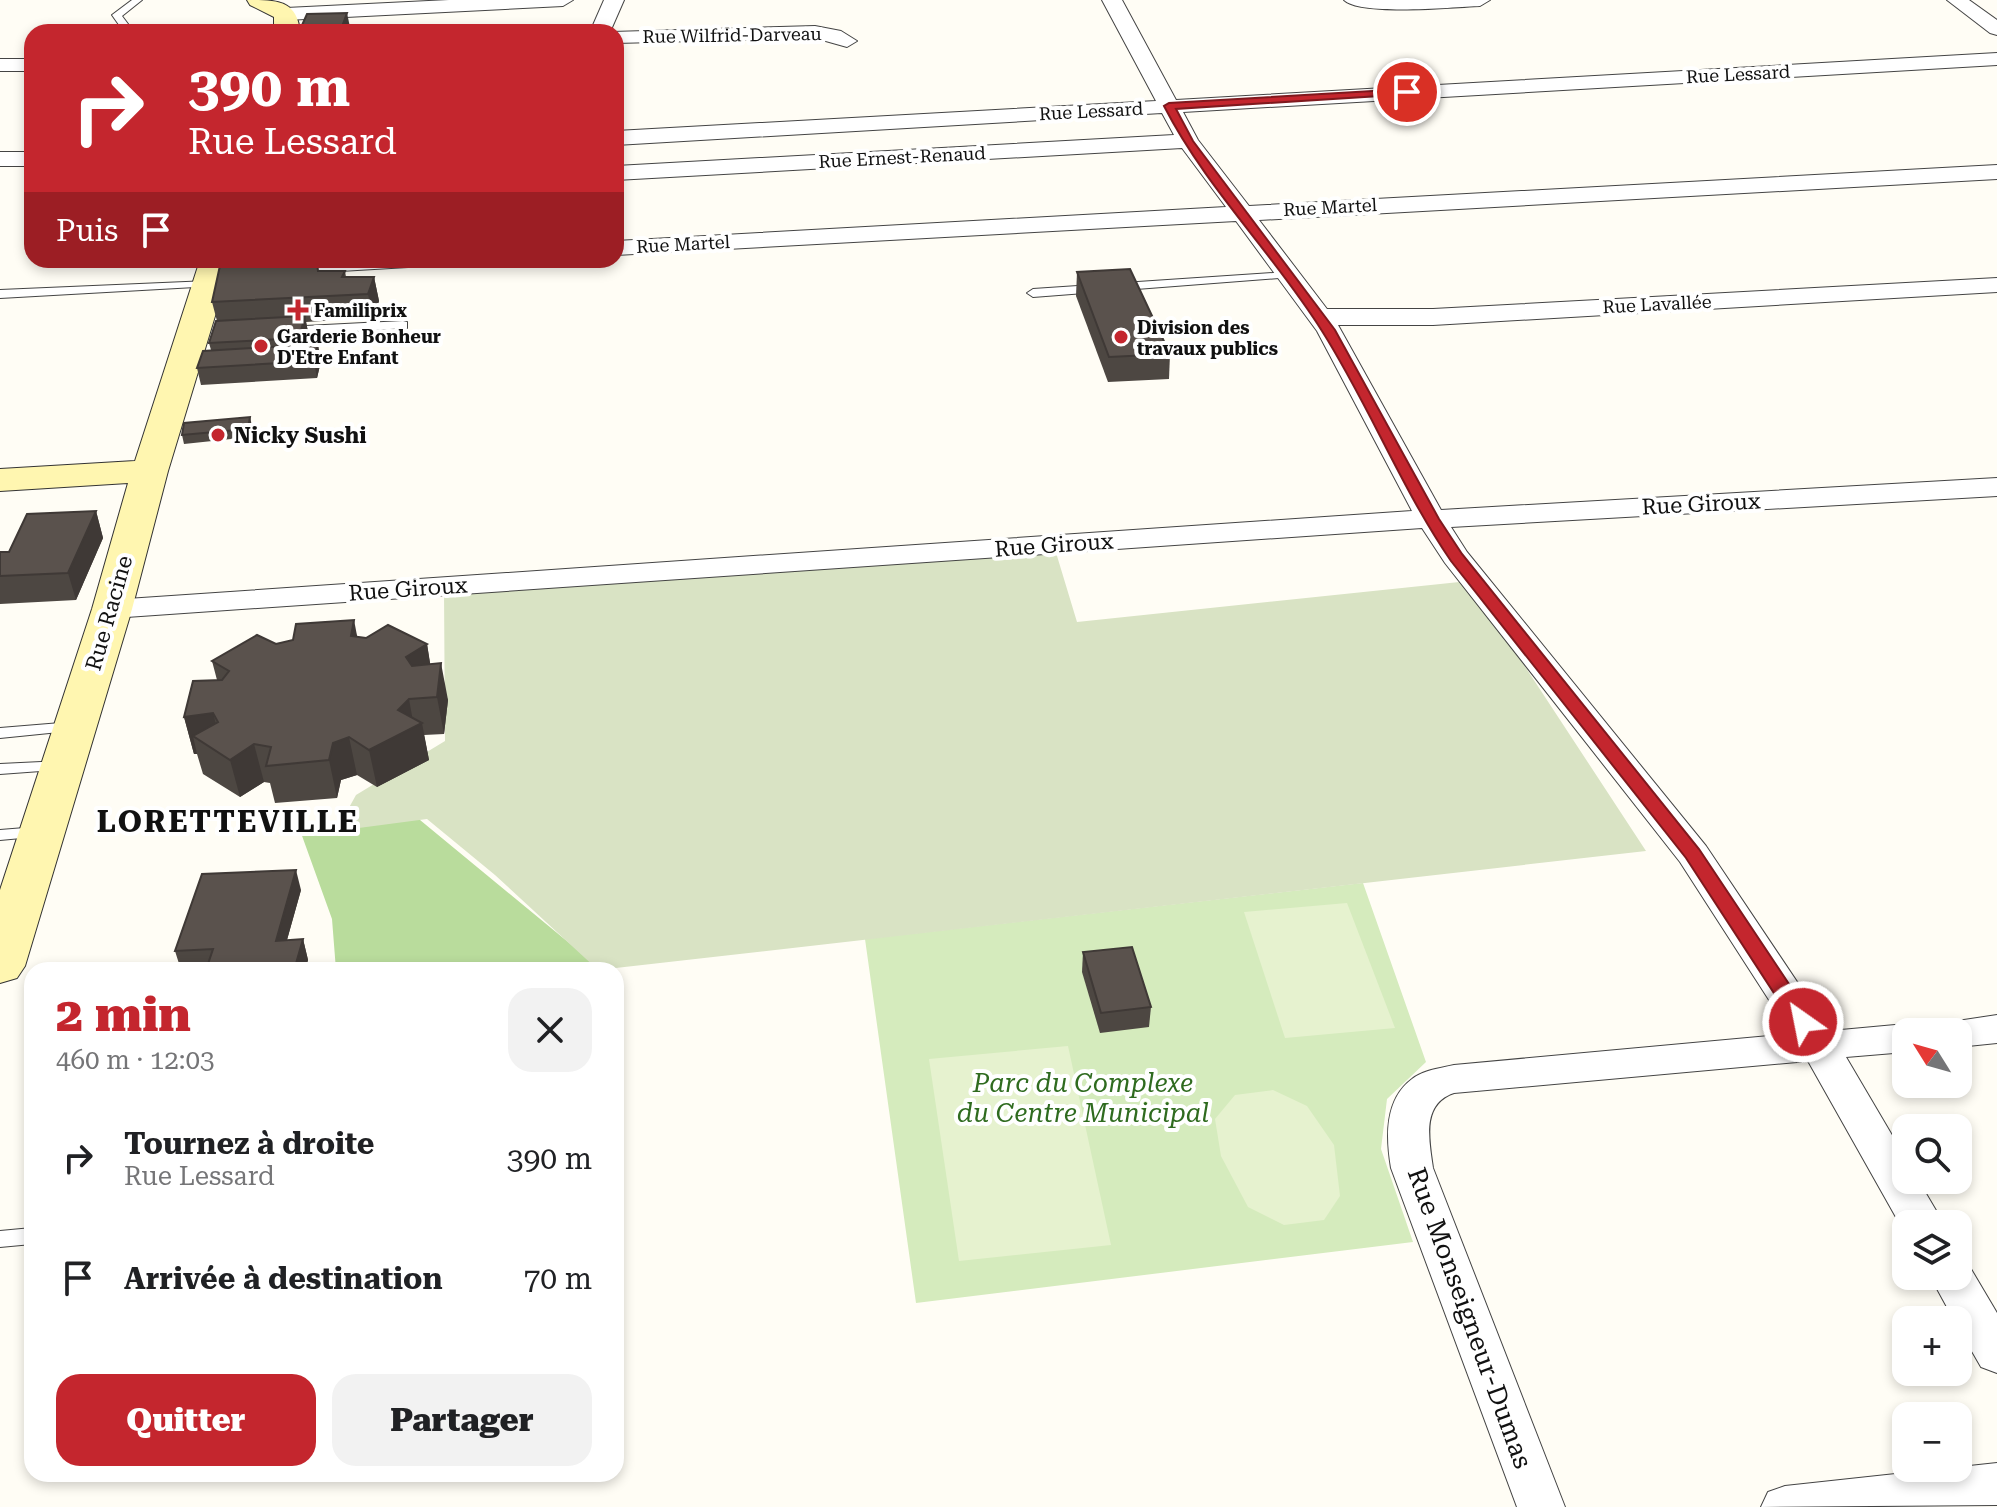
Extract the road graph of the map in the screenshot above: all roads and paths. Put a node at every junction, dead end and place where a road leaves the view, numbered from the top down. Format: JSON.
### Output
{"nodes":[{"id":1,"x":138,"y":0,"type":"edge"},
{"id":2,"x":259,"y":0,"type":"edge"},
{"id":3,"x":563,"y":0,"type":"edge"},
{"id":4,"x":614,"y":0,"type":"edge"},
{"id":5,"x":1112,"y":0,"type":"edge"},
{"id":6,"x":1354,"y":0,"type":"edge"},
{"id":7,"x":1480,"y":0,"type":"edge"},
{"id":8,"x":1957,"y":0,"type":"edge"},
{"id":9,"x":287,"y":23,"type":"edge"},
{"id":10,"x":123,"y":24,"type":"edge"},
{"id":11,"x":604,"y":24,"type":"edge"},
{"id":12,"x":1997,"y":29,"type":"edge"},
{"id":13,"x":624,"y":37,"type":"edge"},
{"id":14,"x":847,"y":41,"type":"dead end"},
{"id":15,"x":1997,"y":59,"type":"edge"},
{"id":16,"x":0,"y":65,"type":"edge"},
{"id":17,"x":24,"y":65,"type":"edge"},
{"id":18,"x":1169,"y":106,"type":"junction"},
{"id":19,"x":624,"y":138,"type":"edge"},
{"id":20,"x":1188,"y":141,"type":"junction"},
{"id":21,"x":0,"y":159,"type":"edge"},
{"id":22,"x":24,"y":159,"type":"edge"},
{"id":23,"x":1997,"y":172,"type":"edge"},
{"id":24,"x":624,"y":173,"type":"edge"},
{"id":25,"x":1239,"y":212,"type":"junction"},
{"id":26,"x":624,"y":248,"type":"edge"},
{"id":27,"x":278,"y":268,"type":"edge"},
{"id":28,"x":213,"y":272,"type":"edge"},
{"id":29,"x":1287,"y":275,"type":"junction"},
{"id":30,"x":1997,"y":285,"type":"edge"},
{"id":31,"x":1033,"y":293,"type":"dead end"},
{"id":32,"x":0,"y":294,"type":"edge"},
{"id":33,"x":1318,"y":317,"type":"junction"},
{"id":34,"x":403,"y":325,"type":"dead end"},
{"id":35,"x":267,"y":332,"type":"edge"},
{"id":36,"x":150,"y":471,"type":"junction"},
{"id":37,"x":0,"y":480,"type":"edge"},
{"id":38,"x":1997,"y":487,"type":"edge"},
{"id":39,"x":1431,"y":519,"type":"junction"},
{"id":40,"x":112,"y":609,"type":"junction"},
{"id":41,"x":0,"y":733,"type":"edge"},
{"id":42,"x":69,"y":746,"type":"junction"},
{"id":43,"x":0,"y":769,"type":"edge"},
{"id":44,"x":43,"y":831,"type":"junction"},
{"id":45,"x":0,"y":835,"type":"edge"},
{"id":46,"x":12,"y":888,"type":"edge"},
{"id":47,"x":0,"y":966,"type":"edge"},
{"id":48,"x":1997,"y":1029,"type":"edge"},
{"id":49,"x":1972,"y":1032,"type":"edge"},
{"id":50,"x":1892,"y":1039,"type":"edge"},
{"id":51,"x":1819,"y":1046,"type":"junction"},
{"id":52,"x":1914,"y":1210,"type":"edge"},
{"id":53,"x":24,"y":1237,"type":"edge"},
{"id":54,"x":0,"y":1239,"type":"edge"},
{"id":55,"x":1960,"y":1290,"type":"edge"},
{"id":56,"x":1997,"y":1354,"type":"edge"},
{"id":57,"x":1997,"y":1484,"type":"edge"},
{"id":58,"x":1541,"y":1507,"type":"edge"},
{"id":59,"x":1785,"y":1507,"type":"edge"}],
"edges":[{"from":1,"to":10,"type":"lane"},
{"from":2,"to":9,"type":"main road"},
{"from":3,"to":9,"type":"street"},
{"from":4,"to":11,"type":"street"},
{"from":5,"to":18,"type":"street"},
{"from":6,"to":7,"type":"street"},
{"from":8,"to":12,"type":"street"},
{"from":13,"to":14,"type":"street","name":"Rue Wilfrid-Darveau"},
{"from":15,"to":18,"type":"street","name":"Rue Lessard"},
{"from":16,"to":17,"type":"street"},
{"from":18,"to":19,"type":"street","name":"Rue Lessard"},
{"from":18,"to":20,"type":"street"},
{"from":20,"to":24,"type":"street","name":"Rue Ernest-Renaud"},
{"from":20,"to":25,"type":"street"},
{"from":21,"to":22,"type":"street"},
{"from":23,"to":25,"type":"street","name":"Rue Martel"},
{"from":25,"to":26,"type":"street","name":"Rue Martel"},
{"from":25,"to":29,"type":"street"},
{"from":27,"to":28,"type":"street"},
{"from":28,"to":32,"type":"lane"},
{"from":28,"to":36,"type":"main road","name":"Rue Racine"},
{"from":29,"to":31,"type":"lane"},
{"from":29,"to":33,"type":"street"},
{"from":30,"to":33,"type":"street","name":"Rue Lavallée"},
{"from":33,"to":39,"type":"street"},
{"from":34,"to":35,"type":"lane"},
{"from":36,"to":37,"type":"main road"},
{"from":36,"to":40,"type":"main road","name":"Rue Racine"},
{"from":38,"to":39,"type":"street","name":"Rue Giroux"},
{"from":39,"to":40,"type":"street","name":"Rue Giroux"},
{"from":39,"to":51,"type":"street"},
{"from":40,"to":42,"type":"main road","name":"Rue Racine"},
{"from":41,"to":42,"type":"lane"},
{"from":42,"to":43,"type":"lane"},
{"from":42,"to":44,"type":"main road","name":"Rue Racine"},
{"from":44,"to":45,"type":"lane"},
{"from":44,"to":46,"type":"main road","name":"Rue Racine"},
{"from":46,"to":47,"type":"main road","name":"Rue Racine"},
{"from":48,"to":49,"type":"street"},
{"from":50,"to":51,"type":"street","name":"Rue Monseigneur-Dumas"},
{"from":51,"to":52,"type":"street"},
{"from":51,"to":58,"type":"street","name":"Rue Monseigneur-Dumas"},
{"from":53,"to":54,"type":"lane"},
{"from":55,"to":56,"type":"street"},
{"from":57,"to":59,"type":"street"}]}
